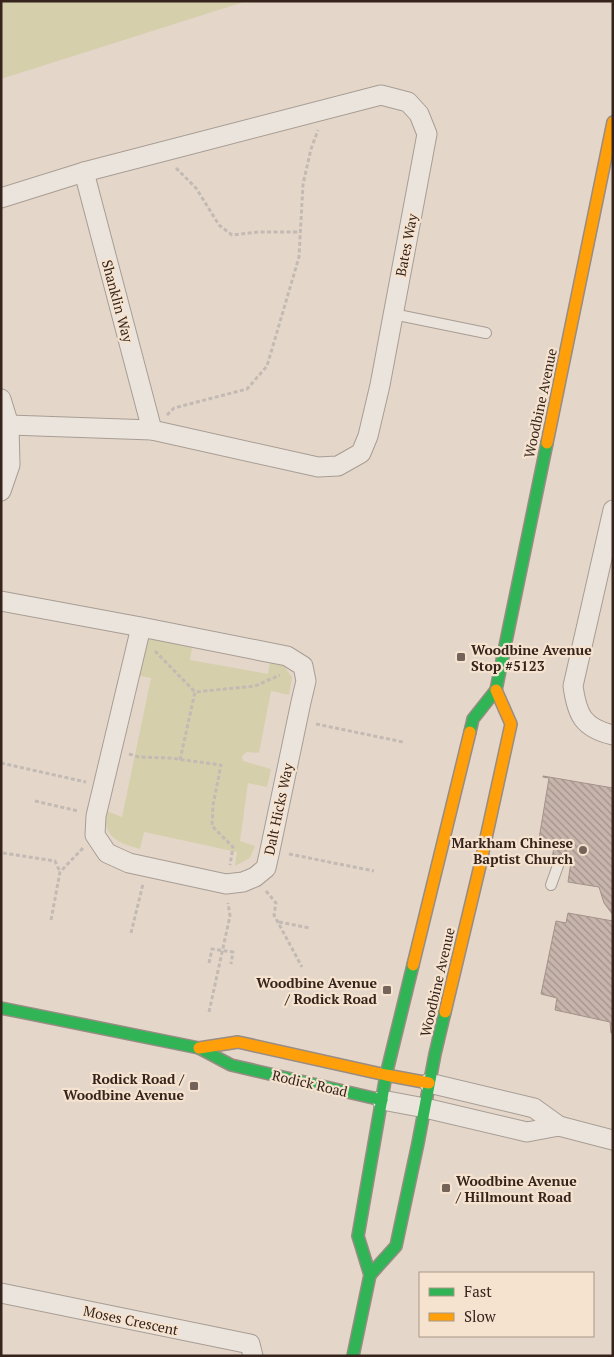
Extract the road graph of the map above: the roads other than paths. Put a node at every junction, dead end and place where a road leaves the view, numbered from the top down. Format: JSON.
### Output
{"nodes":[{"id":1,"x":613,"y":122,"type":"edge"},
{"id":2,"x":84,"y":172,"type":"junction"},
{"id":3,"x":1,"y":198,"type":"edge"},
{"id":4,"x":393,"y":314,"type":"junction"},
{"id":5,"x":486,"y":333,"type":"dead end"},
{"id":6,"x":1,"y":400,"type":"edge"},
{"id":7,"x":9,"y":424,"type":"junction"},
{"id":8,"x":152,"y":430,"type":"junction"},
{"id":9,"x":1,"y":491,"type":"edge"},
{"id":10,"x":612,"y":522,"type":"edge"},
{"id":11,"x":1,"y":601,"type":"edge"},
{"id":12,"x":140,"y":630,"type":"junction"},
{"id":13,"x":496,"y":690,"type":"junction"},
{"id":14,"x":613,"y":735,"type":"edge"},
{"id":15,"x":560,"y":860,"type":"dead end"},
{"id":16,"x":550,"y":884,"type":"dead end"},
{"id":17,"x":1,"y":1008,"type":"edge"},
{"id":18,"x":199,"y":1048,"type":"junction"},
{"id":19,"x":386,"y":1075,"type":"junction"},
{"id":20,"x":429,"y":1083,"type":"junction"},
{"id":21,"x":382,"y":1100,"type":"junction"},
{"id":22,"x":425,"y":1108,"type":"junction"},
{"id":23,"x":559,"y":1126,"type":"junction"},
{"id":24,"x":613,"y":1140,"type":"edge"},
{"id":25,"x":370,"y":1275,"type":"junction"},
{"id":26,"x":1,"y":1293,"type":"edge"},
{"id":27,"x":253,"y":1356,"type":"edge"},
{"id":28,"x":353,"y":1356,"type":"edge"}],
"edges":[{"from":1,"to":13,"type":"main road","name":"Woodbine Avenue"},
{"from":2,"to":3,"type":"street","name":"Bates Way"},
{"from":2,"to":4,"type":"street","name":"Bates Way"},
{"from":2,"to":8,"type":"street","name":"Shanklin Way"},
{"from":4,"to":5,"type":"lane"},
{"from":4,"to":8,"type":"street","name":"Bates Way"},
{"from":6,"to":7,"type":"street"},
{"from":7,"to":8,"type":"street","name":"Bates Way"},
{"from":7,"to":9,"type":"street"},
{"from":10,"to":14,"type":"street"},
{"from":11,"to":12,"type":"street"},
{"from":12,"to":12,"type":"street","name":"Dalt Hicks Way"},
{"from":13,"to":19,"type":"main road","name":"Woodbine Avenue"},
{"from":13,"to":20,"type":"main road","name":"Woodbine Avenue"},
{"from":15,"to":16,"type":"lane"},
{"from":17,"to":18,"type":"main road","name":"Rodick Road"},
{"from":18,"to":19,"type":"main road","name":"Rodick Road"},
{"from":18,"to":21,"type":"main road","name":"Rodick Road"},
{"from":19,"to":20,"type":"main road","name":"Rodick Road"},
{"from":19,"to":21,"type":"main road","name":"Woodbine Avenue"},
{"from":20,"to":22,"type":"main road","name":"Woodbine Avenue"},
{"from":20,"to":23,"type":"street"},
{"from":21,"to":22,"type":"street","name":"Rodick Road"},
{"from":21,"to":25,"type":"main road","name":"Woodbine Avenue"},
{"from":22,"to":23,"type":"street","name":"Rodick Road"},
{"from":22,"to":25,"type":"main road","name":"Woodbine Avenue"},
{"from":23,"to":24,"type":"street"},
{"from":25,"to":28,"type":"main road","name":"Woodbine Avenue"},
{"from":26,"to":27,"type":"street","name":"Moses Crescent"}]}
